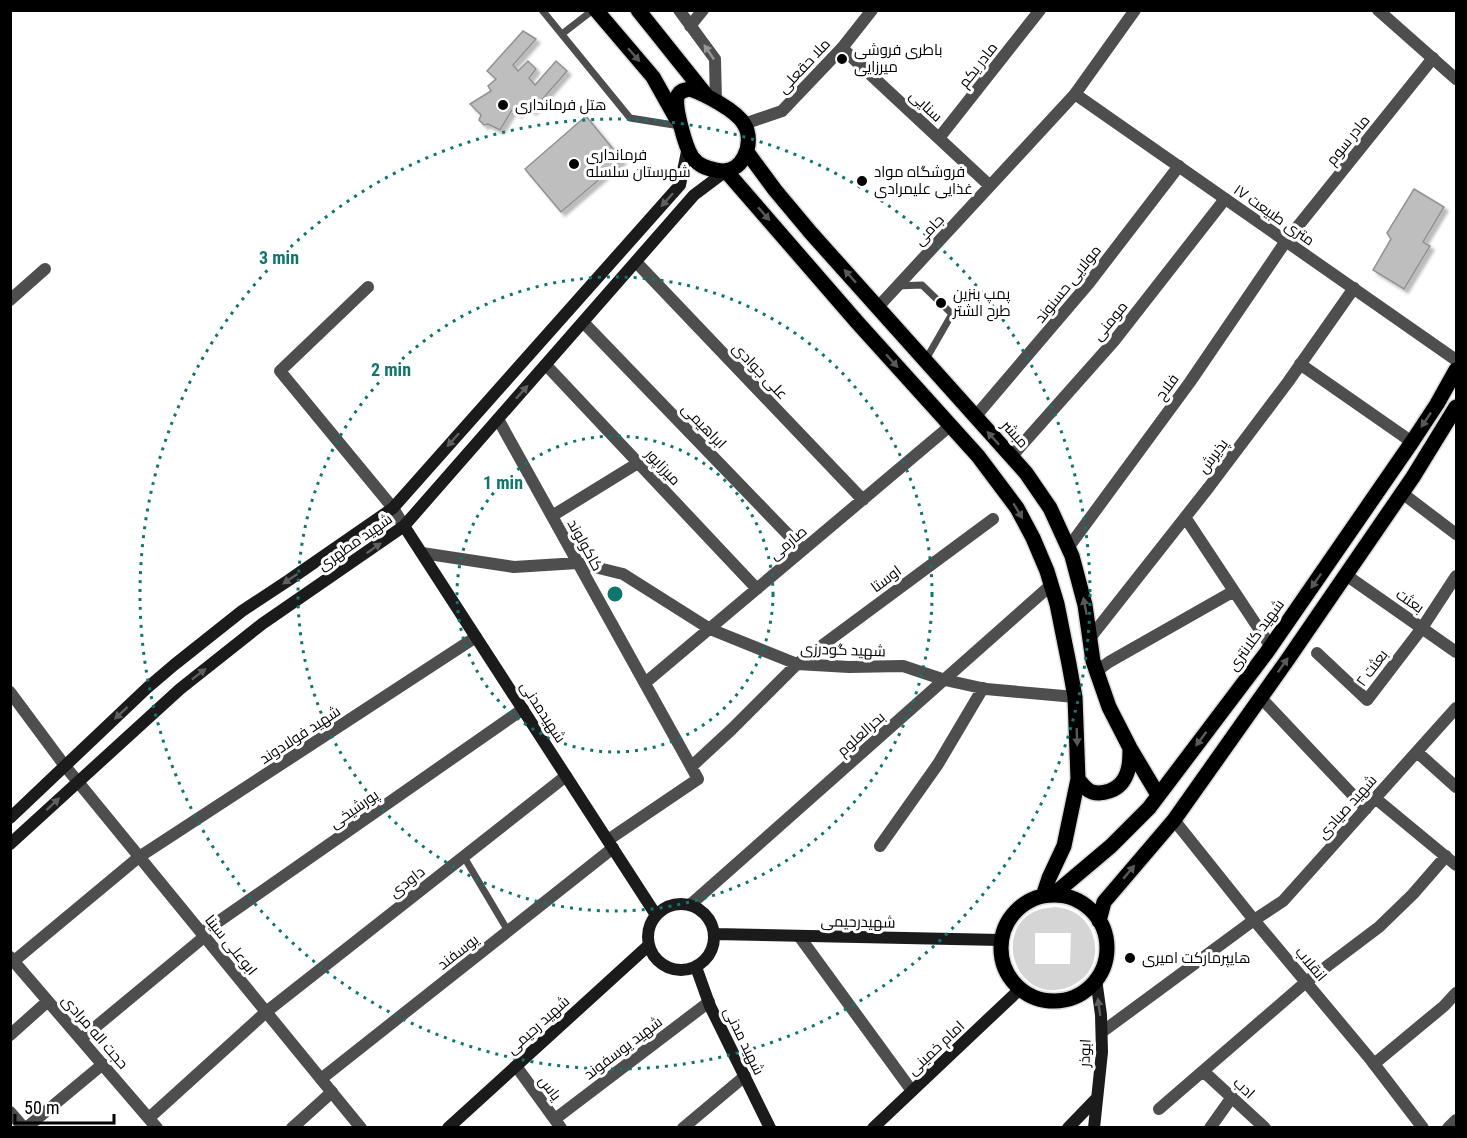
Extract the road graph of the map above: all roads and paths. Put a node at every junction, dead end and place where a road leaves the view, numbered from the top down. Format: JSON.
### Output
{"nodes":[{"id":1,"x":542,"y":10,"type":"edge"},
{"id":2,"x":595,"y":10,"type":"edge"},
{"id":3,"x":638,"y":10,"type":"edge"},
{"id":4,"x":679,"y":10,"type":"edge"},
{"id":5,"x":703,"y":10,"type":"edge"},
{"id":6,"x":872,"y":10,"type":"edge"},
{"id":7,"x":1040,"y":10,"type":"edge"},
{"id":8,"x":1135,"y":10,"type":"edge"},
{"id":9,"x":1378,"y":10,"type":"edge"},
{"id":10,"x":690,"y":26,"type":"junction"},
{"id":11,"x":562,"y":34,"type":"junction"},
{"id":12,"x":842,"y":48,"type":"junction"},
{"id":13,"x":1433,"y":58,"type":"junction"},
{"id":14,"x":1456,"y":79,"type":"edge"},
{"id":15,"x":1075,"y":94,"type":"junction"},
{"id":16,"x":712,"y":100,"type":"junction"},
{"id":17,"x":744,"y":124,"type":"junction"},
{"id":18,"x":681,"y":127,"type":"junction"},
{"id":19,"x":939,"y":138,"type":"junction"},
{"id":20,"x":688,"y":147,"type":"junction"},
{"id":21,"x":747,"y":152,"type":"junction"},
{"id":22,"x":1179,"y":166,"type":"junction"},
{"id":23,"x":726,"y":171,"type":"junction"},
{"id":24,"x":990,"y":186,"type":"junction"},
{"id":25,"x":1225,"y":199,"type":"junction"},
{"id":26,"x":1286,"y":241,"type":"junction"},
{"id":27,"x":636,"y":262,"type":"junction"},
{"id":28,"x":45,"y":269,"type":"dead end"},
{"id":29,"x":897,"y":286,"type":"junction"},
{"id":30,"x":368,"y":287,"type":"dead end"},
{"id":31,"x":1354,"y":288,"type":"junction"},
{"id":32,"x":10,"y":300,"type":"edge"},
{"id":33,"x":878,"y":307,"type":"junction"},
{"id":34,"x":583,"y":322,"type":"junction"},
{"id":35,"x":1456,"y":360,"type":"edge"},
{"id":36,"x":925,"y":361,"type":"junction"},
{"id":37,"x":1300,"y":364,"type":"junction"},
{"id":38,"x":546,"y":365,"type":"junction"},
{"id":39,"x":1456,"y":370,"type":"edge"},
{"id":40,"x":1456,"y":410,"type":"edge"},
{"id":41,"x":975,"y":417,"type":"junction"},
{"id":42,"x":498,"y":419,"type":"junction"},
{"id":43,"x":950,"y":426,"type":"junction"},
{"id":44,"x":1412,"y":442,"type":"junction"},
{"id":45,"x":1011,"y":457,"type":"junction"},
{"id":46,"x":638,"y":463,"type":"junction"},
{"id":47,"x":1402,"y":493,"type":"junction"},
{"id":48,"x":863,"y":500,"type":"junction"},
{"id":49,"x":393,"y":508,"type":"junction"},
{"id":50,"x":552,"y":516,"type":"junction"},
{"id":51,"x":1185,"y":517,"type":"junction"},
{"id":52,"x":993,"y":519,"type":"dead end"},
{"id":53,"x":404,"y":526,"type":"junction"},
{"id":54,"x":1456,"y":534,"type":"edge"},
{"id":55,"x":1068,"y":548,"type":"junction"},
{"id":56,"x":803,"y":550,"type":"junction"},
{"id":57,"x":422,"y":553,"type":"junction"},
{"id":58,"x":578,"y":563,"type":"junction"},
{"id":59,"x":1346,"y":575,"type":"junction"},
{"id":60,"x":1456,"y":576,"type":"edge"},
{"id":61,"x":1051,"y":585,"type":"junction"},
{"id":62,"x":757,"y":589,"type":"junction"},
{"id":63,"x":1234,"y":591,"type":"junction"},
{"id":64,"x":1422,"y":628,"type":"junction"},
{"id":65,"x":710,"y":629,"type":"junction"},
{"id":66,"x":476,"y":637,"type":"junction"},
{"id":67,"x":1090,"y":638,"type":"junction"},
{"id":68,"x":1271,"y":647,"type":"junction"},
{"id":69,"x":1456,"y":652,"type":"edge"},
{"id":70,"x":1317,"y":653,"type":"dead end"},
{"id":71,"x":797,"y":664,"type":"junction"},
{"id":72,"x":1097,"y":671,"type":"junction"},
{"id":73,"x":945,"y":680,"type":"junction"},
{"id":74,"x":645,"y":683,"type":"junction"},
{"id":75,"x":983,"y":688,"type":"junction"},
{"id":76,"x":10,"y":692,"type":"edge"},
{"id":77,"x":1075,"y":697,"type":"junction"},
{"id":78,"x":1261,"y":698,"type":"junction"},
{"id":79,"x":1456,"y":708,"type":"edge"},
{"id":80,"x":523,"y":709,"type":"junction"},
{"id":81,"x":1130,"y":747,"type":"junction"},
{"id":82,"x":1417,"y":752,"type":"junction"},
{"id":83,"x":65,"y":766,"type":"junction"},
{"id":84,"x":691,"y":767,"type":"junction"},
{"id":85,"x":566,"y":776,"type":"junction"},
{"id":86,"x":698,"y":779,"type":"joint"},
{"id":87,"x":1078,"y":779,"type":"junction"},
{"id":88,"x":77,"y":781,"type":"junction"},
{"id":89,"x":1456,"y":787,"type":"edge"},
{"id":90,"x":1158,"y":795,"type":"junction"},
{"id":91,"x":1375,"y":798,"type":"junction"},
{"id":92,"x":1366,"y":809,"type":"junction"},
{"id":93,"x":10,"y":818,"type":"edge"},
{"id":94,"x":1174,"y":820,"type":"junction"},
{"id":95,"x":10,"y":844,"type":"edge"},
{"id":96,"x":610,"y":844,"type":"junction"},
{"id":97,"x":880,"y":846,"type":"dead end"},
{"id":98,"x":1446,"y":856,"type":"junction"},
{"id":99,"x":140,"y":857,"type":"junction"},
{"id":100,"x":464,"y":857,"type":"junction"},
{"id":101,"x":1456,"y":865,"type":"edge"},
{"id":102,"x":1048,"y":896,"type":"junction"},
{"id":103,"x":690,"y":905,"type":"junction"},
{"id":104,"x":656,"y":915,"type":"junction"},
{"id":105,"x":1254,"y":920,"type":"junction"},
{"id":106,"x":1099,"y":921,"type":"junction"},
{"id":107,"x":508,"y":931,"type":"junction"},
{"id":108,"x":714,"y":934,"type":"junction"},
{"id":109,"x":203,"y":935,"type":"junction"},
{"id":110,"x":799,"y":936,"type":"junction"},
{"id":111,"x":1001,"y":940,"type":"junction"},
{"id":112,"x":649,"y":945,"type":"junction"},
{"id":113,"x":12,"y":959,"type":"edge"},
{"id":114,"x":696,"y":967,"type":"junction"},
{"id":115,"x":1096,"y":980,"type":"junction"},
{"id":116,"x":1306,"y":982,"type":"junction"},
{"id":117,"x":1020,"y":989,"type":"junction"},
{"id":118,"x":1456,"y":993,"type":"edge"},
{"id":119,"x":48,"y":1001,"type":"junction"},
{"id":120,"x":709,"y":1002,"type":"junction"},
{"id":121,"x":266,"y":1012,"type":"junction"},
{"id":122,"x":1102,"y":1032,"type":"junction"},
{"id":123,"x":10,"y":1035,"type":"edge"},
{"id":124,"x":81,"y":1039,"type":"junction"},
{"id":125,"x":103,"y":1064,"type":"junction"},
{"id":126,"x":1374,"y":1064,"type":"junction"},
{"id":127,"x":516,"y":1066,"type":"junction"},
{"id":128,"x":1203,"y":1071,"type":"junction"},
{"id":129,"x":745,"y":1076,"type":"junction"},
{"id":130,"x":321,"y":1079,"type":"junction"},
{"id":131,"x":912,"y":1091,"type":"junction"},
{"id":132,"x":332,"y":1092,"type":"junction"},
{"id":133,"x":1232,"y":1097,"type":"junction"},
{"id":134,"x":1096,"y":1099,"type":"junction"},
{"id":135,"x":1159,"y":1109,"type":"dead end"},
{"id":136,"x":10,"y":1112,"type":"edge"},
{"id":137,"x":1456,"y":1120,"type":"edge"},
{"id":138,"x":153,"y":1123,"type":"edge"},
{"id":139,"x":558,"y":1123,"type":"edge"},
{"id":140,"x":25,"y":1128,"type":"edge"},
{"id":141,"x":292,"y":1128,"type":"edge"},
{"id":142,"x":361,"y":1128,"type":"edge"},
{"id":143,"x":448,"y":1128,"type":"edge"},
{"id":144,"x":683,"y":1128,"type":"edge"},
{"id":145,"x":770,"y":1128,"type":"edge"},
{"id":146,"x":873,"y":1128,"type":"edge"},
{"id":147,"x":1068,"y":1128,"type":"edge"},
{"id":148,"x":1094,"y":1128,"type":"edge"},
{"id":149,"x":1210,"y":1128,"type":"edge"},
{"id":150,"x":1265,"y":1128,"type":"edge"},
{"id":151,"x":1423,"y":1128,"type":"edge"},
{"id":152,"x":1448,"y":1128,"type":"edge"}],
"edges":[{"from":1,"to":11,"type":"lane"},
{"from":2,"to":11,"type":"lane"},
{"from":2,"to":18,"type":"main road","one_way":true},
{"from":3,"to":16,"type":"main road"},
{"from":4,"to":10,"type":"street"},
{"from":5,"to":10,"type":"street"},
{"from":6,"to":12,"type":"street","name":"ملا حقعلی"},
{"from":7,"to":19,"type":"street","name":"مادر یکم"},
{"from":8,"to":15,"type":"street","name":"جامی"},
{"from":9,"to":13,"type":"street"},
{"from":16,"to":10,"type":"street","one_way":true},
{"from":11,"to":18,"type":"lane"},
{"from":12,"to":17,"type":"street","name":"ملا حقعلی"},
{"from":12,"to":19,"type":"street","name":"سنایی"},
{"from":13,"to":14,"type":"street"},
{"from":13,"to":26,"type":"street","name":"مادر سوم"},
{"from":15,"to":22,"type":"street","name":"۱۷ متری طبیعت"},
{"from":15,"to":24,"type":"street","name":"جامی"},
{"from":16,"to":17,"type":"main road"},
{"from":16,"to":18,"type":"main road"},
{"from":17,"to":21,"type":"main road"},
{"from":18,"to":20,"type":"main road"},
{"from":19,"to":24,"type":"street","name":"سنایی"},
{"from":20,"to":23,"type":"main road"},
{"from":20,"to":49,"type":"main road","name":"شهید مطهری","one_way":true},
{"from":21,"to":23,"type":"main road"},
{"from":33,"to":21,"type":"main road","name":"مبشر","one_way":true},
{"from":22,"to":25,"type":"street","name":"۱۷ متری طبیعت"},
{"from":22,"to":41,"type":"street","name":"مولایی حسنوند"},
{"from":23,"to":27,"type":"main road","name":"شهید مطهری"},
{"from":23,"to":43,"type":"main road","one_way":true},
{"from":24,"to":29,"type":"street","name":"جامی"},
{"from":25,"to":26,"type":"street","name":"۱۷ متری طبیعت"},
{"from":25,"to":45,"type":"street","name":"مومنی"},
{"from":26,"to":31,"type":"street","name":"۱۷ متری طبیعت"},
{"from":26,"to":55,"type":"street","name":"فلاح"},
{"from":27,"to":34,"type":"main road","name":"شهید مطهری"},
{"from":27,"to":48,"type":"street","name":"علی جوادی"},
{"from":28,"to":32,"type":"street"},
{"from":29,"to":33,"type":"street","name":"جامی"},
{"from":29,"to":36,"type":"lane"},
{"from":30,"to":49,"type":"street"},
{"from":31,"to":35,"type":"street","name":"۱۷ متری طبیعت"},
{"from":31,"to":37,"type":"street","name":"پذیرش"},
{"from":33,"to":36,"type":"main road","name":"مبشر"},
{"from":34,"to":38,"type":"main road","name":"شهید مطهری"},
{"from":34,"to":56,"type":"street","name":"ابراهیمی"},
{"from":36,"to":41,"type":"main road","name":"مبشر"},
{"from":37,"to":44,"type":"street"},
{"from":37,"to":51,"type":"street","name":"پذیرش"},
{"from":42,"to":38,"type":"main road","name":"شهید مطهری","one_way":true},
{"from":38,"to":46,"type":"street","name":"میرزاپور"},
{"from":39,"to":44,"type":"main road","name":"شهید کلانتری","one_way":true},
{"from":40,"to":47,"type":"main road"},
{"from":45,"to":41,"type":"main road","name":"مبشر","one_way":true},
{"from":42,"to":50,"type":"street","name":"کاکولوند"},
{"from":42,"to":53,"type":"main road","name":"شهید مطهری"},
{"from":43,"to":48,"type":"street","name":"صارمی"},
{"from":43,"to":61,"type":"main road","one_way":true},
{"from":44,"to":68,"type":"main road","name":"شهید کلانتری","one_way":true},
{"from":45,"to":55,"type":"main road","name":"مبشر"},
{"from":46,"to":50,"type":"street"},
{"from":46,"to":62,"type":"street","name":"میرزاپور"},
{"from":47,"to":54,"type":"street"},
{"from":47,"to":59,"type":"main road"},
{"from":48,"to":56,"type":"street","name":"صارمی"},
{"from":49,"to":53,"type":"street"},
{"from":49,"to":83,"type":"main road","name":"شهید مطهری","one_way":true},
{"from":50,"to":58,"type":"street","name":"کاکولوند"},
{"from":51,"to":63,"type":"street"},
{"from":51,"to":67,"type":"street","name":"پذیرش"},
{"from":52,"to":71,"type":"street","name":"اوستا"},
{"from":53,"to":57,"type":"main road","name":"شهیدمدنی"},
{"from":88,"to":53,"type":"main road","name":"شهید مطهری","one_way":true},
{"from":67,"to":55,"type":"main road","name":"مبشر","one_way":true},
{"from":56,"to":62,"type":"street","name":"صارمی"},
{"from":57,"to":58,"type":"street","name":"شهید گودرزی"},
{"from":57,"to":66,"type":"main road","name":"شهیدمدنی"},
{"from":58,"to":65,"type":"street","name":"شهید گودرزی"},
{"from":58,"to":74,"type":"street","name":"کاکولوند"},
{"from":59,"to":64,"type":"street","name":"بعثت"},
{"from":78,"to":59,"type":"main road","one_way":true},
{"from":60,"to":64,"type":"street"},
{"from":61,"to":73,"type":"street","name":"بحرالعلوم"},
{"from":61,"to":77,"type":"main road"},
{"from":62,"to":65,"type":"street","name":"صارمی"},
{"from":63,"to":68,"type":"street"},
{"from":63,"to":72,"type":"street"},
{"from":64,"to":69,"type":"street","name":"بعثت"},
{"from":64,"to":70,"type":"street","name":"بعثت ۲"},
{"from":65,"to":71,"type":"street","name":"شهید گودرزی"},
{"from":65,"to":74,"type":"street","name":"صارمی"},
{"from":66,"to":80,"type":"main road","name":"شهیدمدنی"},
{"from":66,"to":99,"type":"street","name":"شهید فولادوند"},
{"from":67,"to":72,"type":"main road","name":"مبشر"},
{"from":68,"to":90,"type":"main road","name":"شهید کلانتری","one_way":true},
{"from":71,"to":73,"type":"street","name":"شهید گودرزی"},
{"from":71,"to":84,"type":"street","name":"اوستا"},
{"from":72,"to":81,"type":"main road","name":"مبشر"},
{"from":73,"to":75,"type":"street","name":"شهید گودرزی"},
{"from":73,"to":103,"type":"street","name":"بحرالعلوم"},
{"from":74,"to":84,"type":"street","name":"کاکولوند"},
{"from":75,"to":77,"type":"street","name":"شهید گودرزی"},
{"from":75,"to":97,"type":"street"},
{"from":76,"to":83,"type":"street","name":"ابوعلی سینا"},
{"from":77,"to":87,"type":"main road","one_way":true},
{"from":78,"to":92,"type":"street"},
{"from":78,"to":94,"type":"main road"},
{"from":79,"to":82,"type":"street","name":"شهید صیادی"},
{"from":80,"to":85,"type":"main road","name":"شهیدمدنی"},
{"from":80,"to":109,"type":"street","name":"پورشیخی"},
{"from":81,"to":87,"type":"main road"},
{"from":81,"to":90,"type":"main road","name":"مبشر"},
{"from":82,"to":89,"type":"street"},
{"from":82,"to":91,"type":"street","name":"شهید صیادی"},
{"from":83,"to":88,"type":"street","name":"ابوعلی سینا"},
{"from":83,"to":93,"type":"main road","name":"شهید مطهری"},
{"from":84,"to":86,"type":"street","name":"کاکولوند"},
{"from":85,"to":96,"type":"main road","name":"شهیدمدنی"},
{"from":85,"to":100,"type":"street","name":"داودی"},
{"from":86,"to":96,"type":"street","name":"یوسفند"},
{"from":87,"to":102,"type":"main road"},
{"from":95,"to":88,"type":"main road","name":"شهید مطهری","one_way":true},
{"from":88,"to":99,"type":"street","name":"ابوعلی سینا"},
{"from":90,"to":102,"type":"main road","name":"شهید کلانتری"},
{"from":91,"to":92,"type":"street","name":"شهید صیادی"},
{"from":91,"to":98,"type":"street"},
{"from":92,"to":105,"type":"street","name":"شهید صیادی"},
{"from":94,"to":105,"type":"street","name":"انقلاب"},
{"from":106,"to":94,"type":"main road","one_way":true},
{"from":96,"to":104,"type":"main road","name":"شهیدمدنی"},
{"from":96,"to":107,"type":"street","name":"یوسفند"},
{"from":98,"to":101,"type":"street"},
{"from":98,"to":116,"type":"street"},
{"from":99,"to":109,"type":"street","name":"ابوعلی سینا"},
{"from":99,"to":113,"type":"street","name":"شهید فولادوند"},
{"from":100,"to":107,"type":"lane"},
{"from":100,"to":121,"type":"street","name":"داودی"},
{"from":102,"to":106,"type":"main road"},
{"from":102,"to":111,"type":"main road"},
{"from":103,"to":104,"type":"main road"},
{"from":103,"to":108,"type":"main road"},
{"from":104,"to":112,"type":"main road"},
{"from":105,"to":116,"type":"street","name":"انقلاب"},
{"from":105,"to":122,"type":"street","name":"شهید صیادی"},
{"from":106,"to":115,"type":"main road"},
{"from":107,"to":130,"type":"street","name":"یوسفند"},
{"from":108,"to":110,"type":"main road","name":"شهیدرحیمی"},
{"from":108,"to":114,"type":"main road"},
{"from":109,"to":121,"type":"street","name":"ابوعلی سینا"},
{"from":109,"to":124,"type":"street","name":"پورشیخی"},
{"from":110,"to":111,"type":"main road","name":"شهیدرحیمی"},
{"from":110,"to":131,"type":"street"},
{"from":111,"to":117,"type":"main road"},
{"from":112,"to":114,"type":"main road"},
{"from":112,"to":127,"type":"main road","name":"شهید رحیمی"},
{"from":113,"to":119,"type":"street","name":"حجت اله مرادی"},
{"from":114,"to":120,"type":"main road","name":"شهید مدنی"},
{"from":115,"to":117,"type":"main road"},
{"from":122,"to":115,"type":"main road","name":"ابوذر","one_way":true},
{"from":116,"to":126,"type":"street","name":"انقلاب"},
{"from":116,"to":128,"type":"street"},
{"from":117,"to":131,"type":"main road","name":"امام خمینی"},
{"from":118,"to":126,"type":"street"},
{"from":119,"to":123,"type":"street"},
{"from":119,"to":124,"type":"street","name":"حجت اله مرادی"},
{"from":120,"to":129,"type":"main road","name":"شهید مدنی"},
{"from":120,"to":139,"type":"street","name":"شهید یوسفوند"},
{"from":121,"to":130,"type":"street","name":"ابوعلی سینا"},
{"from":121,"to":138,"type":"street","name":"داودی"},
{"from":122,"to":134,"type":"main road","name":"ابوذر"},
{"from":124,"to":125,"type":"street","name":"حجت اله مرادی"},
{"from":125,"to":138,"type":"street","name":"حجت اله مرادی"},
{"from":125,"to":140,"type":"street"},
{"from":126,"to":151,"type":"street","name":"انقلاب"},
{"from":127,"to":139,"type":"street","name":"یاس"},
{"from":127,"to":143,"type":"main road","name":"شهید رحیمی"},
{"from":128,"to":133,"type":"street","name":"ادب"},
{"from":128,"to":135,"type":"street"},
{"from":129,"to":144,"type":"street"},
{"from":129,"to":145,"type":"main road","name":"شهید مدنی"},
{"from":130,"to":132,"type":"street","name":"ابوعلی سینا"},
{"from":131,"to":146,"type":"main road","name":"امام خمینی"},
{"from":132,"to":141,"type":"street"},
{"from":132,"to":142,"type":"street","name":"ابوعلی سینا"},
{"from":133,"to":149,"type":"street"},
{"from":133,"to":150,"type":"street","name":"ادب"},
{"from":134,"to":147,"type":"main road"},
{"from":134,"to":148,"type":"main road","name":"ابوذر"},
{"from":136,"to":140,"type":"street"},
{"from":137,"to":152,"type":"street"}]}
